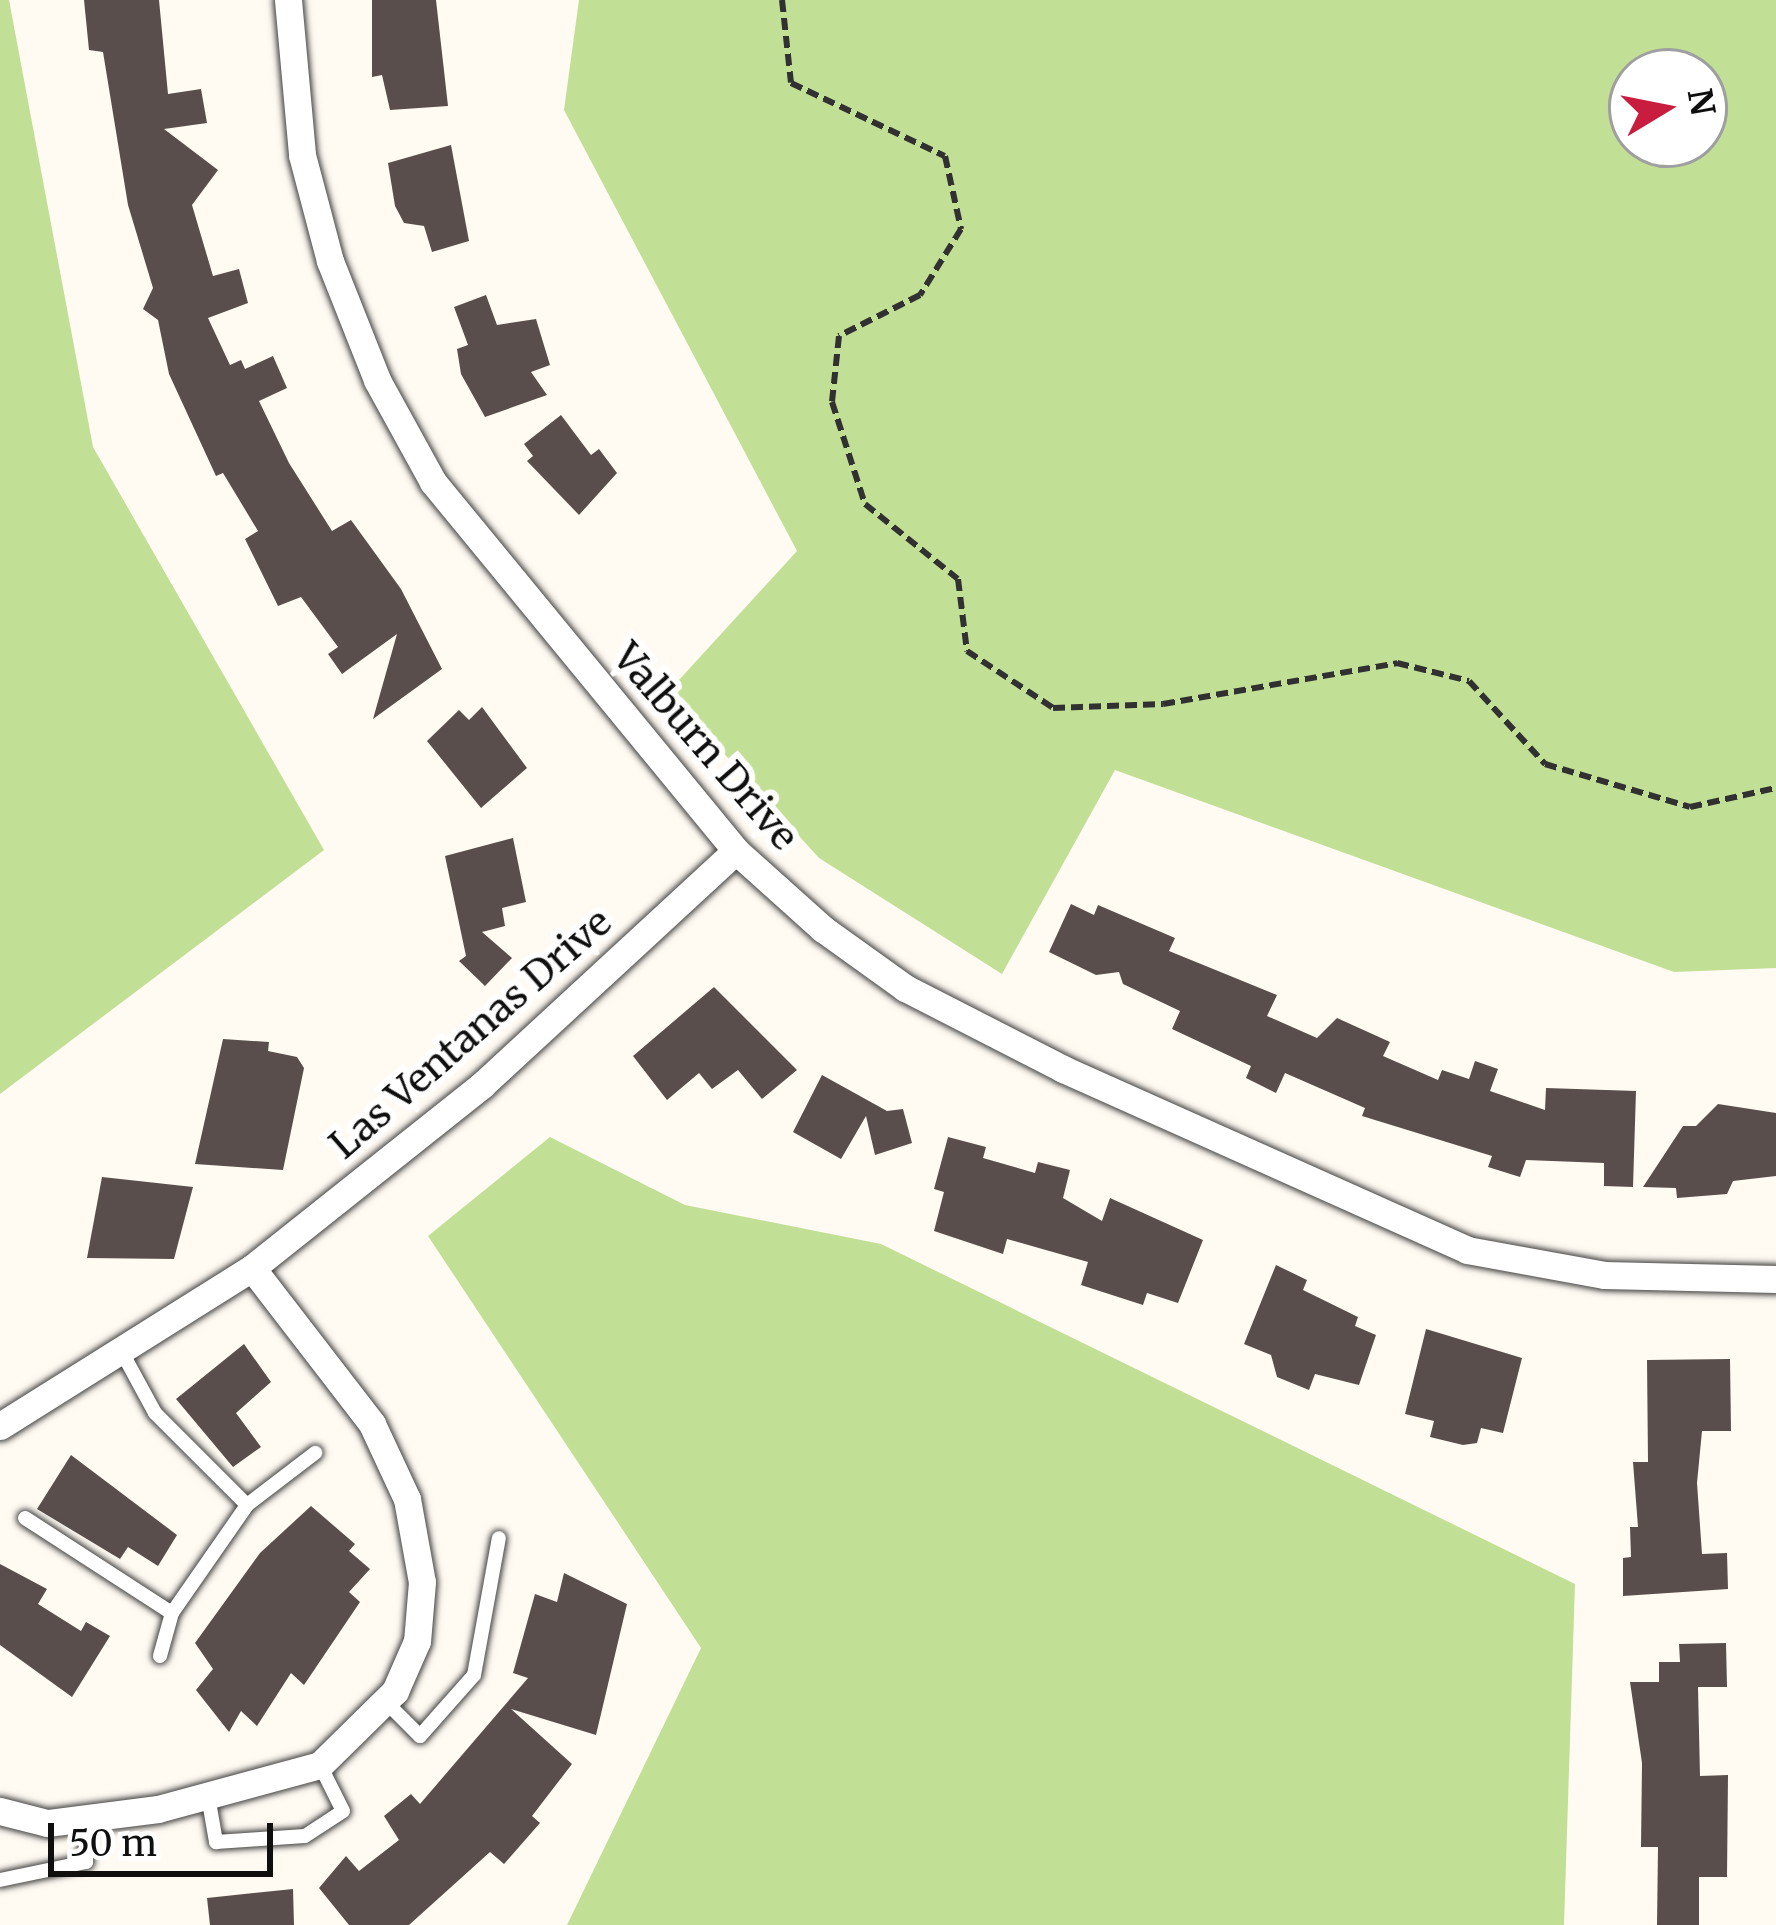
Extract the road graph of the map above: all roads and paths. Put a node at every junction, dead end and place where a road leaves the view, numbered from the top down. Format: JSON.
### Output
{"nodes":[{"id":1,"x":288,"y":0,"type":"edge"},
{"id":2,"x":782,"y":0,"type":"edge"},
{"id":3,"x":1776,"y":788,"type":"edge"},
{"id":4,"x":736,"y":851,"type":"junction"},
{"id":5,"x":252,"y":1268,"type":"junction"},
{"id":6,"x":1776,"y":1279,"type":"edge"},
{"id":7,"x":123,"y":1354,"type":"junction"},
{"id":8,"x":0,"y":1426,"type":"edge"},
{"id":9,"x":315,"y":1453,"type":"dead end"},
{"id":10,"x":247,"y":1505,"type":"junction"},
{"id":11,"x":25,"y":1518,"type":"dead end"},
{"id":12,"x":500,"y":1538,"type":"dead end"},
{"id":13,"x":172,"y":1613,"type":"junction"},
{"id":14,"x":160,"y":1656,"type":"dead end"},
{"id":15,"x":386,"y":1702,"type":"junction"},
{"id":16,"x":320,"y":1765,"type":"junction"},
{"id":17,"x":208,"y":1796,"type":"junction"},
{"id":18,"x":0,"y":1810,"type":"edge"},
{"id":19,"x":86,"y":1818,"type":"junction"},
{"id":20,"x":0,"y":1880,"type":"edge"}],
"edges":[{"from":1,"to":4,"type":"street","name":"Valburn Drive"},
{"from":2,"to":3,"type":"path"},
{"from":4,"to":5,"type":"street","name":"Las Ventanas Drive"},
{"from":4,"to":6,"type":"street","name":"Valburn Drive"},
{"from":5,"to":7,"type":"street","name":"Las Ventanas Drive"},
{"from":5,"to":15,"type":"street"},
{"from":7,"to":8,"type":"street","name":"Las Ventanas Drive"},
{"from":7,"to":10,"type":"lane"},
{"from":9,"to":10,"type":"lane"},
{"from":10,"to":13,"type":"lane"},
{"from":11,"to":13,"type":"lane"},
{"from":12,"to":15,"type":"lane"},
{"from":13,"to":14,"type":"lane"},
{"from":15,"to":16,"type":"street"},
{"from":16,"to":17,"type":"street"},
{"from":16,"to":17,"type":"lane"},
{"from":17,"to":19,"type":"street"},
{"from":18,"to":19,"type":"street"},
{"from":19,"to":20,"type":"lane"}]}
